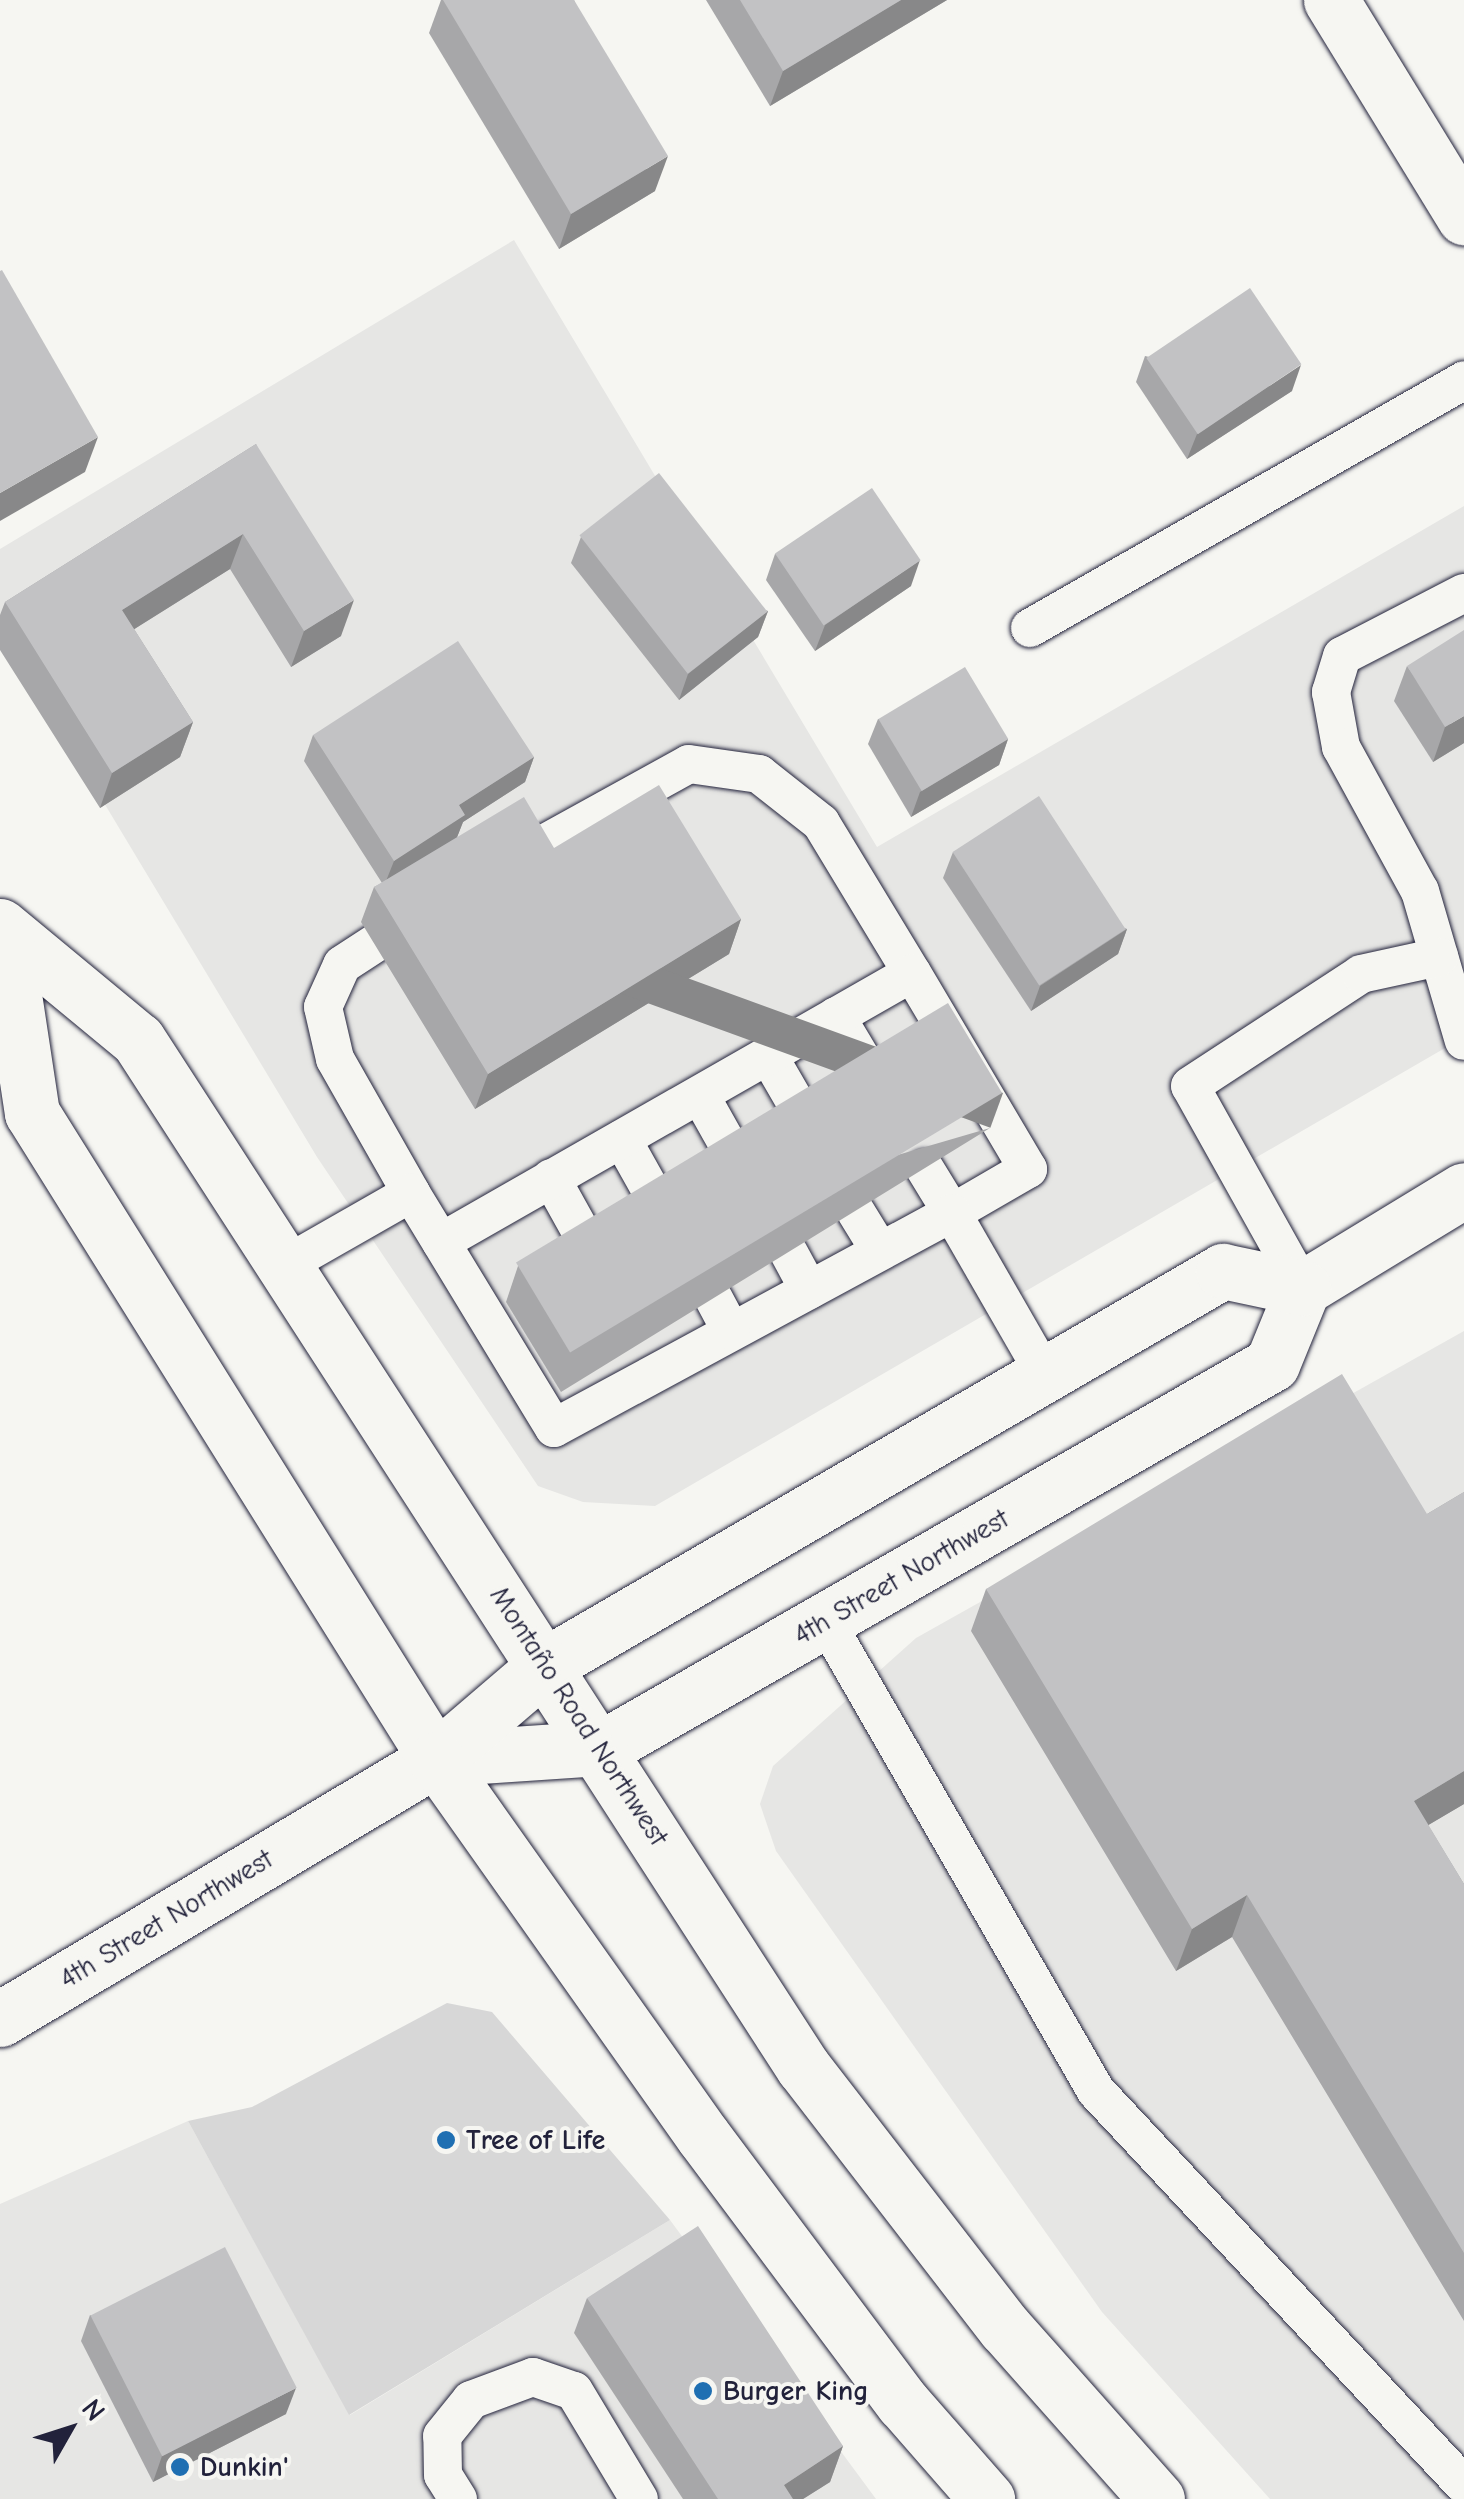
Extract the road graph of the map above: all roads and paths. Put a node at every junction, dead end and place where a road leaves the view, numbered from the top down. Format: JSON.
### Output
{"nodes":[{"id":1,"x":1331,"y":0,"type":"edge"},
{"id":2,"x":1464,"y":216,"type":"edge"},
{"id":3,"x":1464,"y":380,"type":"edge"},
{"id":4,"x":1464,"y":592,"type":"edge"},
{"id":5,"x":1030,"y":628,"type":"dead end"},
{"id":6,"x":524,"y":854,"type":"edge"},
{"id":7,"x":3,"y":931,"type":"edge"},
{"id":8,"x":374,"y":944,"type":"dead end"},
{"id":9,"x":1439,"y":957,"type":"junction"},
{"id":10,"x":912,"y":973,"type":"junction"},
{"id":11,"x":836,"y":1016,"type":"junction"},
{"id":12,"x":1464,"y":1041,"type":"edge"},
{"id":13,"x":768,"y":1055,"type":"junction"},
{"id":14,"x":873,"y":1078,"type":"edge"},
{"id":15,"x":700,"y":1095,"type":"junction"},
{"id":16,"x":806,"y":1119,"type":"edge"},
{"id":17,"x":622,"y":1140,"type":"junction"},
{"id":18,"x":737,"y":1161,"type":"edge"},
{"id":19,"x":926,"y":1169,"type":"edge"},
{"id":20,"x":551,"y":1178,"type":"junction"},
{"id":21,"x":1464,"y":1190,"type":"edge"},
{"id":22,"x":412,"y":1193,"type":"junction"},
{"id":23,"x":660,"y":1207,"type":"edge"},
{"id":24,"x":856,"y":1212,"type":"edge"},
{"id":25,"x":952,"y":1213,"type":"junction"},
{"id":26,"x":441,"y":1242,"type":"junction"},
{"id":27,"x":591,"y":1250,"type":"edge"},
{"id":28,"x":880,"y":1251,"type":"junction"},
{"id":29,"x":788,"y":1253,"type":"edge"},
{"id":30,"x":285,"y":1265,"type":"junction"},
{"id":31,"x":1304,"y":1288,"type":"junction"},
{"id":32,"x":809,"y":1290,"type":"junction"},
{"id":33,"x":1046,"y":1375,"type":"junction"},
{"id":34,"x":826,"y":1620,"type":"junction"},
{"id":35,"x":547,"y":1664,"type":"junction"},
{"id":36,"x":602,"y":1748,"type":"junction"},
{"id":37,"x":436,"y":1759,"type":"junction"},
{"id":38,"x":0,"y":2019,"type":"edge"},
{"id":39,"x":1464,"y":2485,"type":"edge"},
{"id":40,"x":458,"y":2499,"type":"edge"},
{"id":41,"x":638,"y":2499,"type":"edge"},
{"id":42,"x":988,"y":2499,"type":"edge"},
{"id":43,"x":1157,"y":2499,"type":"edge"}],
"edges":[{"from":1,"to":2,"type":"main road"},
{"from":3,"to":5,"type":"lane"},
{"from":4,"to":9,"type":"lane"},
{"from":6,"to":10,"type":"lane"},
{"from":7,"to":30,"type":"main road","name":"Montaño Road Northwest"},
{"from":7,"to":37,"type":"main road","name":"Montaño Road Northwest"},
{"from":8,"to":22,"type":"lane"},
{"from":9,"to":12,"type":"lane"},
{"from":9,"to":31,"type":"lane"},
{"from":10,"to":11,"type":"lane"},
{"from":10,"to":25,"type":"lane"},
{"from":11,"to":13,"type":"lane"},
{"from":11,"to":14,"type":"lane"},
{"from":13,"to":15,"type":"lane"},
{"from":13,"to":16,"type":"lane"},
{"from":15,"to":17,"type":"lane"},
{"from":15,"to":18,"type":"lane"},
{"from":17,"to":20,"type":"lane"},
{"from":17,"to":23,"type":"lane"},
{"from":19,"to":25,"type":"lane"},
{"from":20,"to":26,"type":"lane"},
{"from":20,"to":27,"type":"lane"},
{"from":21,"to":31,"type":"main road"},
{"from":22,"to":26,"type":"lane"},
{"from":22,"to":30,"type":"lane"},
{"from":24,"to":28,"type":"lane"},
{"from":25,"to":28,"type":"lane"},
{"from":25,"to":33,"type":"lane"},
{"from":26,"to":32,"type":"lane"},
{"from":28,"to":32,"type":"lane"},
{"from":29,"to":32,"type":"lane"},
{"from":30,"to":35,"type":"main road","name":"Montaño Road Northwest"},
{"from":31,"to":33,"type":"main road","name":"4th Street Northwest"},
{"from":31,"to":34,"type":"main road","name":"4th Street Northwest"},
{"from":33,"to":35,"type":"main road","name":"4th Street Northwest"},
{"from":34,"to":36,"type":"main road","name":"4th Street Northwest"},
{"from":34,"to":39,"type":"lane"},
{"from":35,"to":36,"type":"main road","name":"Montaño Road Northwest"},
{"from":35,"to":37,"type":"main road","name":"4th Street Northwest"},
{"from":36,"to":37,"type":"main road","name":"4th Street Northwest"},
{"from":36,"to":43,"type":"main road","name":"Montaño Road Northwest"},
{"from":37,"to":38,"type":"main road","name":"4th Street Northwest"},
{"from":37,"to":42,"type":"main road","name":"Montaño Road Northwest"},
{"from":40,"to":41,"type":"lane"}]}
